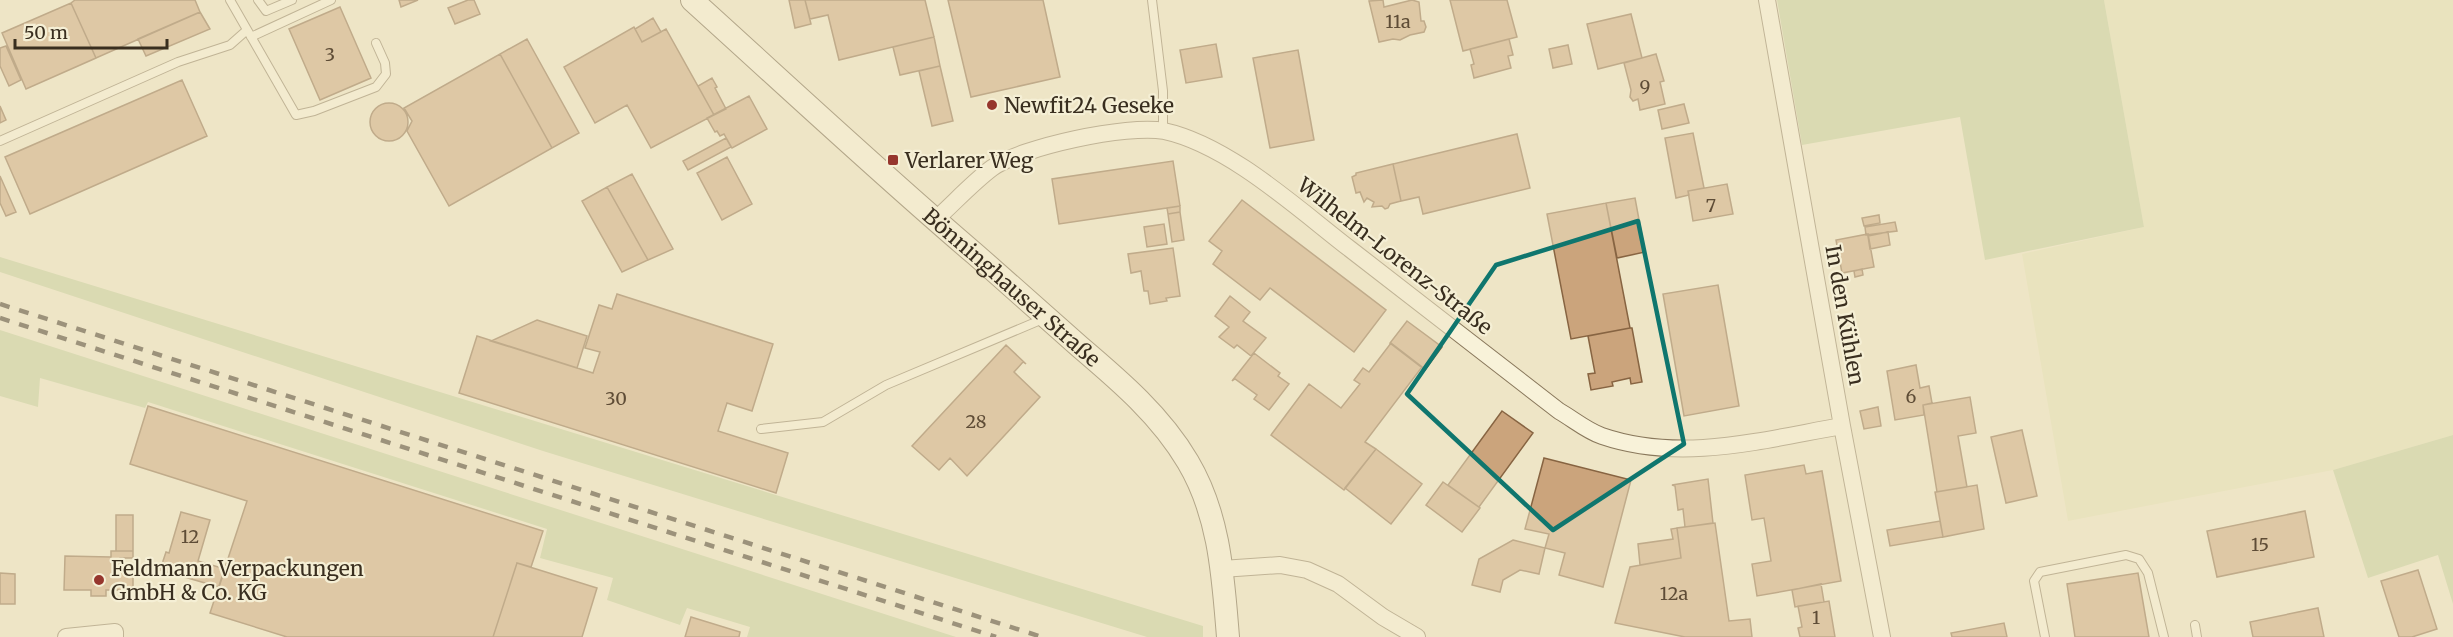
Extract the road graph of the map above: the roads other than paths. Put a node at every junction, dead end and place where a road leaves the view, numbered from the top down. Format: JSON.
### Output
{"nodes":[{"id":1,"x":231,"y":0,"type":"edge"},
{"id":2,"x":258,"y":0,"type":"edge"},
{"id":3,"x":292,"y":0,"type":"edge"},
{"id":4,"x":330,"y":0,"type":"edge"},
{"id":5,"x":692,"y":0,"type":"edge"},
{"id":6,"x":1152,"y":0,"type":"edge"},
{"id":7,"x":1767,"y":0,"type":"edge"},
{"id":8,"x":249,"y":34,"type":"junction"},
{"id":9,"x":376,"y":43,"type":"dead end"},
{"id":10,"x":1163,"y":131,"type":"junction"},
{"id":11,"x":0,"y":141,"type":"edge"},
{"id":12,"x":935,"y":220,"type":"junction"},
{"id":13,"x":1047,"y":318,"type":"junction"},
{"id":14,"x":1842,"y":426,"type":"junction"},
{"id":15,"x":761,"y":429,"type":"dead end"},
{"id":16,"x":1222,"y":569,"type":"junction"},
{"id":17,"x":2195,"y":625,"type":"dead end"},
{"id":18,"x":66,"y":637,"type":"edge"},
{"id":19,"x":115,"y":637,"type":"edge"},
{"id":20,"x":1228,"y":637,"type":"edge"},
{"id":21,"x":1417,"y":637,"type":"edge"},
{"id":22,"x":1882,"y":637,"type":"edge"},
{"id":23,"x":2045,"y":637,"type":"edge"},
{"id":24,"x":2164,"y":637,"type":"edge"},
{"id":25,"x":2197,"y":637,"type":"edge"}],
"edges":[{"from":1,"to":8,"type":"lane"},
{"from":2,"to":3,"type":"lane"},
{"from":4,"to":8,"type":"lane"},
{"from":5,"to":12,"type":"main road","name":"Bönninghauser Straße"},
{"from":6,"to":10,"type":"lane"},
{"from":7,"to":14,"type":"street","name":"In den Kühlen"},
{"from":8,"to":9,"type":"lane"},
{"from":8,"to":11,"type":"lane"},
{"from":10,"to":12,"type":"street","name":"Wilhelm-Lorenz-Straße"},
{"from":10,"to":14,"type":"street","name":"Wilhelm-Lorenz-Straße"},
{"from":12,"to":13,"type":"main road","name":"Bönninghauser Straße"},
{"from":13,"to":15,"type":"lane"},
{"from":13,"to":16,"type":"main road","name":"Bönninghauser Straße"},
{"from":14,"to":22,"type":"street","name":"In den Kühlen"},
{"from":16,"to":20,"type":"main road","name":"Bönninghauser Straße"},
{"from":16,"to":21,"type":"street"},
{"from":17,"to":25,"type":"lane"},
{"from":18,"to":19,"type":"street"},
{"from":23,"to":24,"type":"lane"}]}
